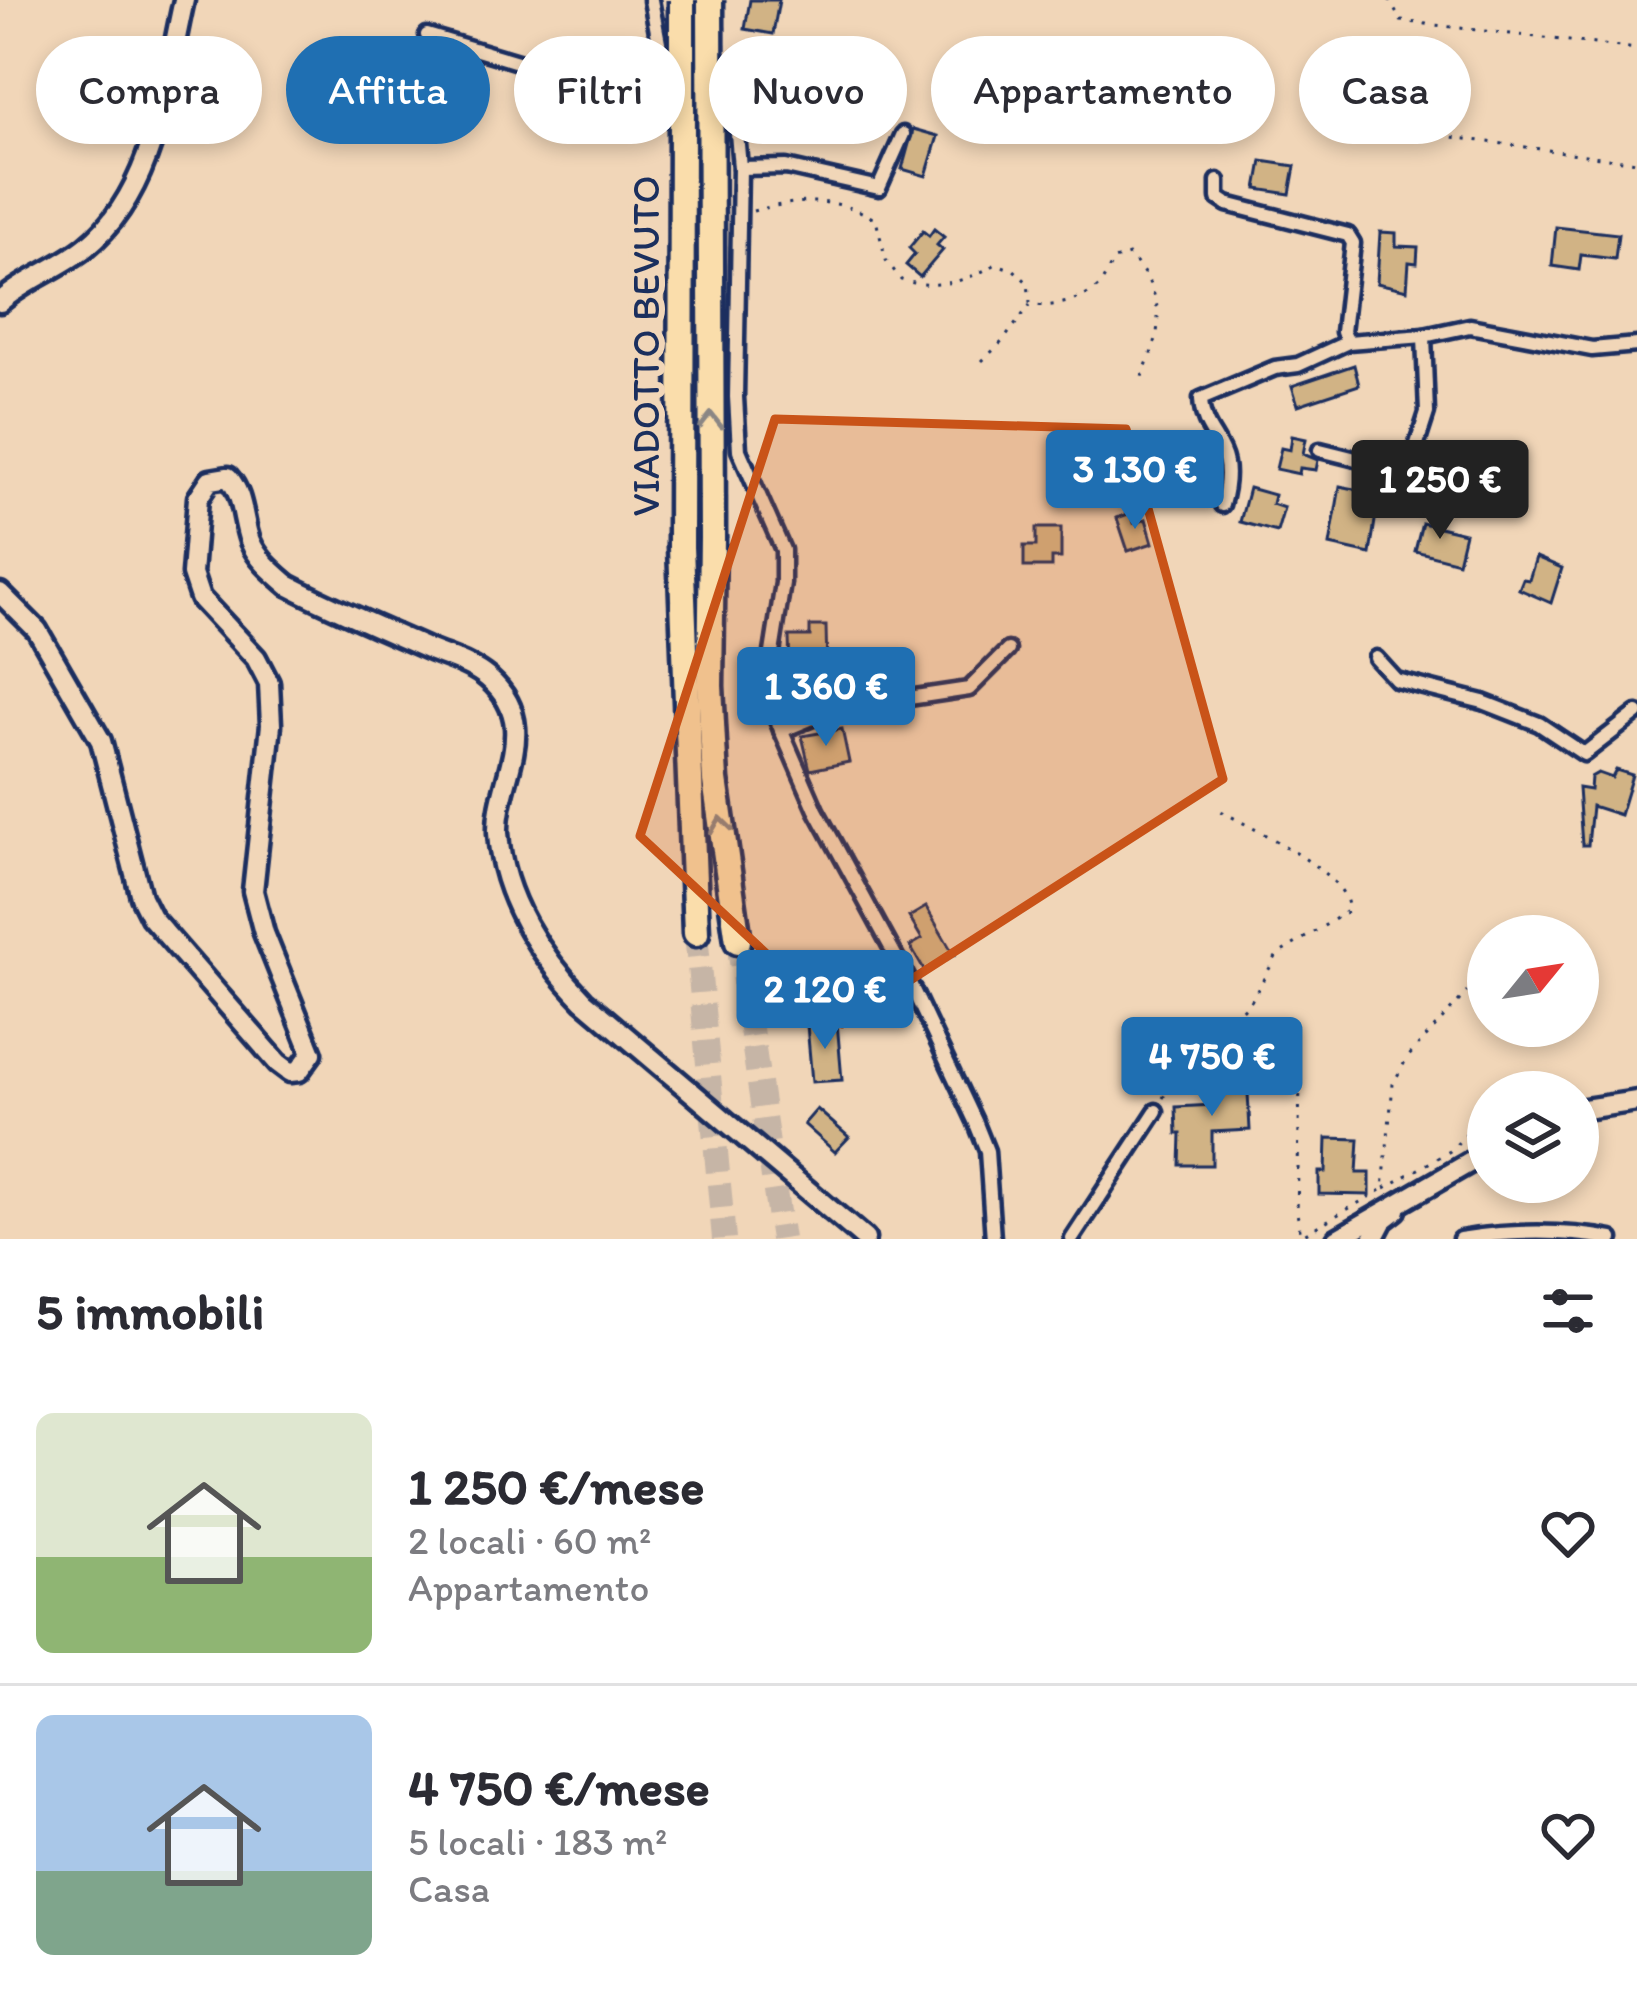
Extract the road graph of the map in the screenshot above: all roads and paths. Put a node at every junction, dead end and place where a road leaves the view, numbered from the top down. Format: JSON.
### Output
{"nodes":[{"id":1,"x":184,"y":0,"type":"edge"},
{"id":2,"x":651,"y":0,"type":"edge"},
{"id":3,"x":682,"y":0,"type":"edge"},
{"id":4,"x":710,"y":0,"type":"edge"},
{"id":5,"x":1389,"y":0,"type":"edge"},
{"id":6,"x":427,"y":35,"type":"dead end"},
{"id":7,"x":1637,"y":50,"type":"edge"},
{"id":8,"x":709,"y":100,"type":"joint"},
{"id":9,"x":1471,"y":140,"type":"edge"},
{"id":10,"x":738,"y":144,"type":"edge"},
{"id":11,"x":899,"y":144,"type":"edge"},
{"id":12,"x":1637,"y":162,"type":"edge"},
{"id":13,"x":740,"y":168,"type":"junction"},
{"id":14,"x":1218,"y":181,"type":"dead end"},
{"id":15,"x":740,"y":215,"type":"junction"},
{"id":16,"x":0,"y":302,"type":"edge"},
{"id":17,"x":1030,"y":303,"type":"junction"},
{"id":18,"x":1424,"y":336,"type":"junction"},
{"id":19,"x":1348,"y":342,"type":"junction"},
{"id":20,"x":1637,"y":345,"type":"edge"},
{"id":21,"x":982,"y":361,"type":"dead end"},
{"id":22,"x":1140,"y":385,"type":"dead end"},
{"id":23,"x":1320,"y":450,"type":"dead end"},
{"id":24,"x":1222,"y":506,"type":"dead end"},
{"id":25,"x":0,"y":593,"type":"edge"},
{"id":26,"x":1008,"y":650,"type":"dead end"},
{"id":27,"x":1376,"y":658,"type":"dead end"},
{"id":28,"x":1637,"y":713,"type":"edge"},
{"id":29,"x":782,"y":730,"type":"junction"},
{"id":30,"x":1221,"y":811,"type":"dead end"},
{"id":31,"x":696,"y":933,"type":"tunnel mouth"},
{"id":32,"x":738,"y":941,"type":"tunnel mouth"},
{"id":33,"x":1467,"y":992,"type":"dead end"},
{"id":34,"x":1300,"y":1083,"type":"dead end"},
{"id":35,"x":1637,"y":1101,"type":"edge"},
{"id":36,"x":1599,"y":1107,"type":"edge"},
{"id":37,"x":1156,"y":1111,"type":"joint"},
{"id":38,"x":1467,"y":1133,"type":"edge"},
{"id":39,"x":1467,"y":1164,"type":"edge"},
{"id":40,"x":1424,"y":1189,"type":"junction"},
{"id":41,"x":1383,"y":1190,"type":"junction"},
{"id":42,"x":1368,"y":1218,"type":"junction"},
{"id":43,"x":1298,"y":1237,"type":"edge"},
{"id":44,"x":1382,"y":1237,"type":"edge"},
{"id":45,"x":865,"y":1239,"type":"edge"},
{"id":46,"x":993,"y":1239,"type":"edge"},
{"id":47,"x":1072,"y":1239,"type":"edge"},
{"id":48,"x":1336,"y":1239,"type":"edge"},
{"id":49,"x":1354,"y":1239,"type":"edge"},
{"id":50,"x":1460,"y":1239,"type":"edge"},
{"id":51,"x":1612,"y":1239,"type":"edge"}],
"edges":[{"from":1,"to":16,"type":"main road"},
{"from":2,"to":8,"type":"street"},
{"from":3,"to":31,"type":"highway","name":"VIADOTTO BEVUTO","bridge":true},
{"from":32,"to":4,"type":"highway","name":"VIADOTTO BEVUTO","one_way":true,"bridge":true},
{"from":5,"to":7,"type":"path"},
{"from":6,"to":8,"type":"street"},
{"from":9,"to":12,"type":"path"},
{"from":10,"to":13,"type":"street"},
{"from":11,"to":13,"type":"street"},
{"from":13,"to":15,"type":"street"},
{"from":14,"to":19,"type":"street"},
{"from":15,"to":17,"type":"path"},
{"from":15,"to":29,"type":"street"},
{"from":17,"to":21,"type":"path"},
{"from":17,"to":22,"type":"path"},
{"from":18,"to":19,"type":"street"},
{"from":18,"to":20,"type":"street"},
{"from":18,"to":23,"type":"street"},
{"from":19,"to":24,"type":"street"},
{"from":25,"to":45,"type":"main road"},
{"from":26,"to":29,"type":"street"},
{"from":27,"to":28,"type":"street"},
{"from":29,"to":46,"type":"street"},
{"from":30,"to":37,"type":"path"},
{"from":33,"to":41,"type":"path"},
{"from":34,"to":43,"type":"path"},
{"from":35,"to":36,"type":"main road"},
{"from":37,"to":47,"type":"street"},
{"from":38,"to":41,"type":"path"},
{"from":39,"to":40,"type":"main road"},
{"from":40,"to":42,"type":"main road"},
{"from":40,"to":44,"type":"main road"},
{"from":41,"to":43,"type":"path"},
{"from":42,"to":48,"type":"main road"},
{"from":42,"to":49,"type":"main road"},
{"from":50,"to":51,"type":"street"}]}
